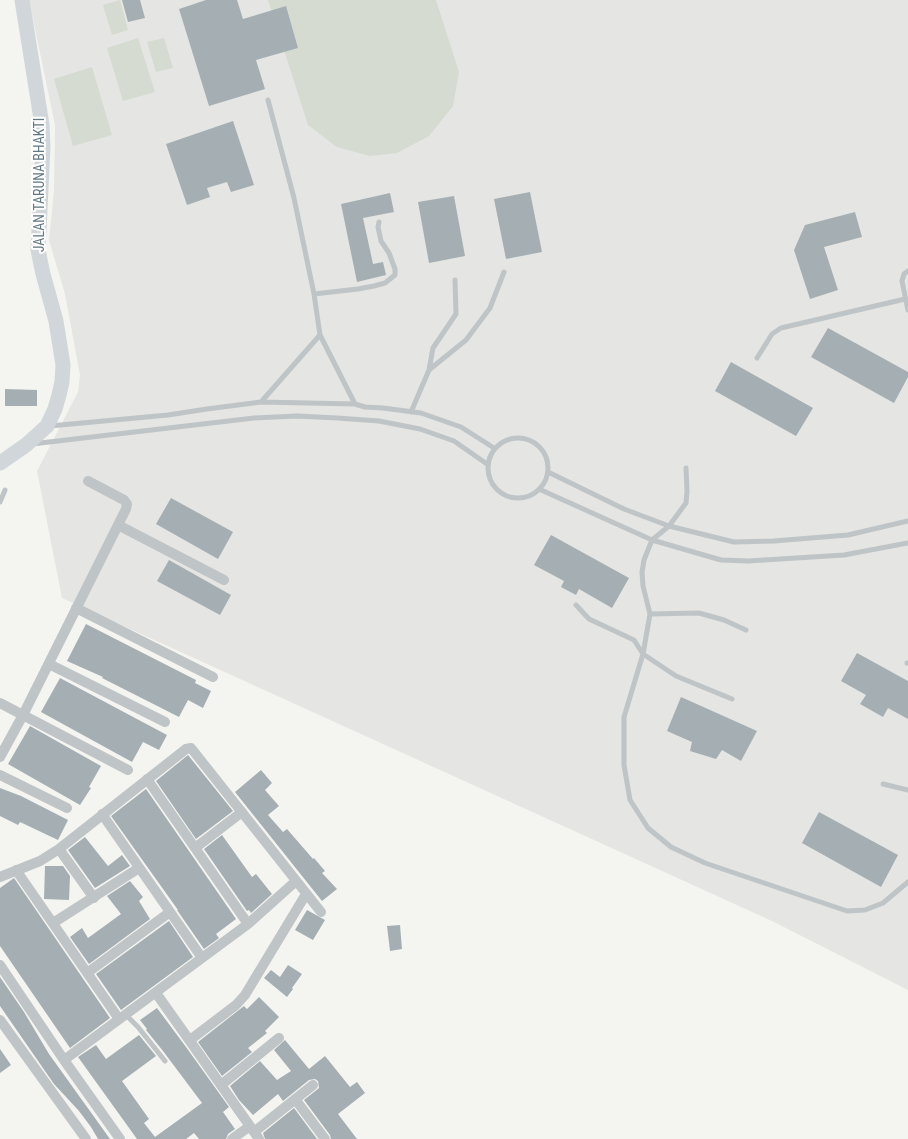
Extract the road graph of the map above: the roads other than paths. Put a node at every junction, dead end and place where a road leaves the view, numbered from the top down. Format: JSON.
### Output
{"nodes":[{"id":1,"x":22,"y":0,"type":"edge"},
{"id":2,"x":268,"y":100,"type":"dead end"},
{"id":3,"x":379,"y":222,"type":"dead end"},
{"id":4,"x":908,"y":271,"type":"edge"},
{"id":5,"x":504,"y":272,"type":"dead end"},
{"id":6,"x":455,"y":280,"type":"dead end"},
{"id":7,"x":314,"y":294,"type":"junction"},
{"id":8,"x":905,"y":299,"type":"junction"},
{"id":9,"x":908,"y":310,"type":"edge"},
{"id":10,"x":320,"y":335,"type":"junction"},
{"id":11,"x":757,"y":358,"type":"dead end"},
{"id":12,"x":429,"y":370,"type":"junction"},
{"id":13,"x":261,"y":402,"type":"junction"},
{"id":14,"x":355,"y":404,"type":"junction"},
{"id":15,"x":411,"y":412,"type":"junction"},
{"id":16,"x":47,"y":426,"type":"junction"},
{"id":17,"x":26,"y":445,"type":"junction"},
{"id":18,"x":494,"y":448,"type":"junction"},
{"id":19,"x":0,"y":463,"type":"edge"},
{"id":20,"x":488,"y":464,"type":"junction"},
{"id":21,"x":686,"y":468,"type":"dead end"},
{"id":22,"x":548,"y":472,"type":"junction"},
{"id":23,"x":88,"y":481,"type":"dead end"},
{"id":24,"x":539,"y":489,"type":"junction"},
{"id":25,"x":5,"y":490,"type":"dead end"},
{"id":26,"x":0,"y":502,"type":"edge"},
{"id":27,"x":908,"y":521,"type":"edge"},
{"id":28,"x":118,"y":525,"type":"junction"},
{"id":29,"x":669,"y":526,"type":"junction"},
{"id":30,"x":652,"y":540,"type":"junction"},
{"id":31,"x":908,"y":543,"type":"edge"},
{"id":32,"x":224,"y":580,"type":"dead end"},
{"id":33,"x":576,"y":605,"type":"dead end"},
{"id":34,"x":76,"y":608,"type":"junction"},
{"id":35,"x":650,"y":614,"type":"junction"},
{"id":36,"x":746,"y":630,"type":"dead end"},
{"id":37,"x":643,"y":654,"type":"junction"},
{"id":38,"x":49,"y":664,"type":"junction"},
{"id":39,"x":213,"y":677,"type":"dead end"},
{"id":40,"x":732,"y":699,"type":"dead end"},
{"id":41,"x":0,"y":703,"type":"edge"},
{"id":42,"x":23,"y":715,"type":"junction"},
{"id":43,"x":165,"y":722,"type":"dead end"},
{"id":44,"x":0,"y":757,"type":"edge"},
{"id":45,"x":128,"y":770,"type":"dead end"},
{"id":46,"x":0,"y":775,"type":"edge"},
{"id":47,"x":147,"y":779,"type":"junction"},
{"id":48,"x":883,"y":784,"type":"dead end"},
{"id":49,"x":908,"y":790,"type":"edge"},
{"id":50,"x":67,"y":808,"type":"dead end"},
{"id":51,"x":242,"y":812,"type":"junction"},
{"id":52,"x":102,"y":814,"type":"junction"},
{"id":53,"x":196,"y":848,"type":"junction"},
{"id":54,"x":59,"y":849,"type":"junction"},
{"id":55,"x":140,"y":868,"type":"junction"},
{"id":56,"x":16,"y":870,"type":"junction"},
{"id":57,"x":0,"y":877,"type":"edge"},
{"id":58,"x":296,"y":881,"type":"junction"},
{"id":59,"x":908,"y":882,"type":"edge"},
{"id":60,"x":306,"y":894,"type":"junction"},
{"id":61,"x":94,"y":898,"type":"junction"},
{"id":62,"x":170,"y":912,"type":"junction"},
{"id":63,"x":321,"y":912,"type":"dead end"},
{"id":64,"x":53,"y":923,"type":"junction"},
{"id":65,"x":248,"y":924,"type":"junction"},
{"id":66,"x":202,"y":958,"type":"junction"},
{"id":67,"x":0,"y":965,"type":"edge"},
{"id":68,"x":87,"y":973,"type":"junction"},
{"id":69,"x":156,"y":993,"type":"junction"},
{"id":70,"x":123,"y":1017,"type":"junction"},
{"id":71,"x":0,"y":1020,"type":"edge"},
{"id":72,"x":279,"y":1038,"type":"dead end"},
{"id":73,"x":190,"y":1040,"type":"junction"},
{"id":74,"x":64,"y":1060,"type":"junction"},
{"id":75,"x":165,"y":1061,"type":"dead end"},
{"id":76,"x":221,"y":1085,"type":"junction"},
{"id":77,"x":313,"y":1085,"type":"dead end"},
{"id":78,"x":295,"y":1099,"type":"junction"},
{"id":79,"x":255,"y":1132,"type":"edge"},
{"id":80,"x":86,"y":1139,"type":"edge"},
{"id":81,"x":120,"y":1139,"type":"edge"},
{"id":82,"x":232,"y":1139,"type":"edge"},
{"id":83,"x":325,"y":1139,"type":"edge"}],
"edges":[{"from":1,"to":16,"type":"street","name":"JALAN TARUNA BHAKTI"},
{"from":2,"to":7,"type":"lane"},
{"from":3,"to":7,"type":"lane"},
{"from":4,"to":8,"type":"lane"},
{"from":5,"to":12,"type":"lane"},
{"from":6,"to":12,"type":"lane"},
{"from":7,"to":10,"type":"lane"},
{"from":8,"to":9,"type":"lane"},
{"from":8,"to":11,"type":"lane"},
{"from":10,"to":13,"type":"lane"},
{"from":10,"to":14,"type":"lane"},
{"from":12,"to":15,"type":"lane"},
{"from":13,"to":14,"type":"lane"},
{"from":13,"to":16,"type":"lane"},
{"from":14,"to":15,"type":"lane"},
{"from":15,"to":18,"type":"lane"},
{"from":16,"to":17,"type":"street","name":"JALAN TARUNA BHAKTI"},
{"from":17,"to":19,"type":"street","name":"JALAN TARUNA BHAKTI"},
{"from":17,"to":20,"type":"lane"},
{"from":18,"to":20,"type":"lane"},
{"from":18,"to":22,"type":"lane"},
{"from":20,"to":24,"type":"lane"},
{"from":21,"to":29,"type":"lane"},
{"from":22,"to":24,"type":"lane"},
{"from":22,"to":29,"type":"lane"},
{"from":23,"to":28,"type":"street"},
{"from":24,"to":30,"type":"lane"},
{"from":25,"to":26,"type":"lane"},
{"from":27,"to":29,"type":"lane"},
{"from":28,"to":32,"type":"street"},
{"from":28,"to":34,"type":"street"},
{"from":29,"to":30,"type":"lane"},
{"from":30,"to":31,"type":"lane"},
{"from":30,"to":35,"type":"lane"},
{"from":33,"to":37,"type":"lane"},
{"from":34,"to":38,"type":"street"},
{"from":34,"to":39,"type":"street"},
{"from":35,"to":36,"type":"lane"},
{"from":35,"to":37,"type":"lane"},
{"from":37,"to":40,"type":"lane"},
{"from":37,"to":59,"type":"lane"},
{"from":38,"to":42,"type":"street"},
{"from":38,"to":43,"type":"street"},
{"from":41,"to":42,"type":"street"},
{"from":42,"to":44,"type":"street"},
{"from":42,"to":45,"type":"street"},
{"from":46,"to":50,"type":"street"},
{"from":47,"to":51,"type":"street"},
{"from":47,"to":52,"type":"street"},
{"from":47,"to":53,"type":"street"},
{"from":48,"to":49,"type":"lane"},
{"from":51,"to":53,"type":"street"},
{"from":51,"to":58,"type":"street"},
{"from":52,"to":54,"type":"street"},
{"from":52,"to":55,"type":"street"},
{"from":53,"to":65,"type":"street"},
{"from":54,"to":56,"type":"street"},
{"from":54,"to":61,"type":"street"},
{"from":55,"to":61,"type":"street"},
{"from":55,"to":62,"type":"street"},
{"from":56,"to":57,"type":"street"},
{"from":56,"to":64,"type":"street"},
{"from":58,"to":60,"type":"street"},
{"from":58,"to":65,"type":"street"},
{"from":60,"to":63,"type":"street"},
{"from":60,"to":73,"type":"street"},
{"from":61,"to":64,"type":"street"},
{"from":62,"to":66,"type":"street"},
{"from":62,"to":68,"type":"street"},
{"from":64,"to":68,"type":"street"},
{"from":65,"to":66,"type":"street"},
{"from":66,"to":69,"type":"street"},
{"from":67,"to":74,"type":"street"},
{"from":68,"to":70,"type":"street"},
{"from":69,"to":70,"type":"street"},
{"from":69,"to":73,"type":"street"},
{"from":70,"to":74,"type":"street"},
{"from":70,"to":75,"type":"lane"},
{"from":71,"to":80,"type":"street"},
{"from":72,"to":76,"type":"street"},
{"from":73,"to":76,"type":"street"},
{"from":74,"to":81,"type":"street"},
{"from":76,"to":79,"type":"street"},
{"from":77,"to":78,"type":"street"},
{"from":78,"to":79,"type":"street"},
{"from":78,"to":83,"type":"street"},
{"from":79,"to":82,"type":"street"}]}
